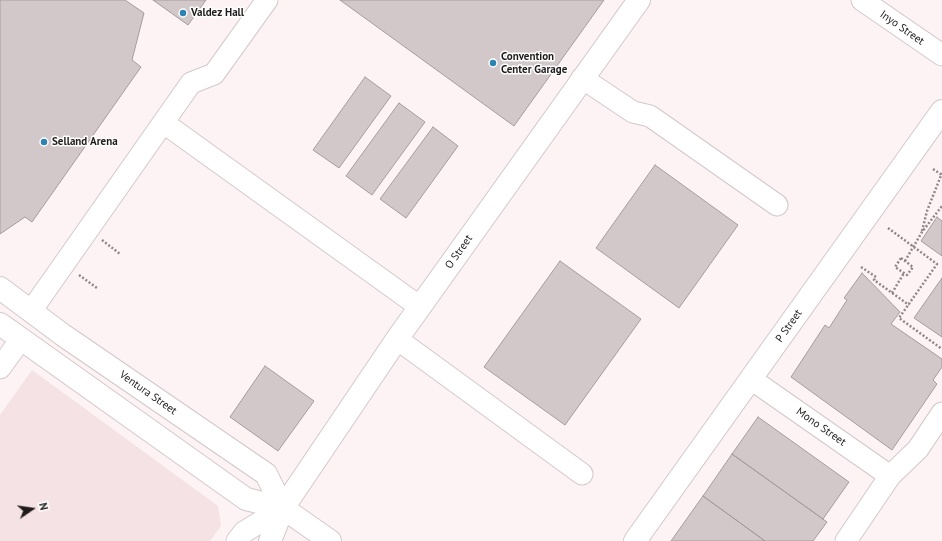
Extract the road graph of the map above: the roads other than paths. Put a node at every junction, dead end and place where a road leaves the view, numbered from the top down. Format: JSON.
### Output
{"nodes":[{"id":1,"x":268,"y":0,"type":"edge"},
{"id":2,"x":639,"y":0,"type":"edge"},
{"id":3,"x":862,"y":0,"type":"edge"},
{"id":4,"x":942,"y":55,"type":"edge"},
{"id":5,"x":582,"y":78,"type":"junction"},
{"id":6,"x":942,"y":111,"type":"edge"},
{"id":7,"x":164,"y":123,"type":"junction"},
{"id":8,"x":777,"y":205,"type":"dead end"},
{"id":9,"x":0,"y":288,"type":"edge"},
{"id":10,"x":420,"y":307,"type":"junction"},
{"id":11,"x":31,"y":311,"type":"junction"},
{"id":12,"x":0,"y":324,"type":"edge"},
{"id":13,"x":21,"y":339,"type":"junction"},
{"id":14,"x":397,"y":339,"type":"junction"},
{"id":15,"x":0,"y":368,"type":"edge"},
{"id":16,"x":751,"y":379,"type":"junction"},
{"id":17,"x":942,"y":413,"type":"edge"},
{"id":18,"x":582,"y":474,"type":"dead end"},
{"id":19,"x":890,"y":476,"type":"junction"},
{"id":20,"x":283,"y":508,"type":"junction"},
{"id":21,"x":237,"y":541,"type":"edge"},
{"id":22,"x":270,"y":541,"type":"edge"},
{"id":23,"x":330,"y":541,"type":"edge"},
{"id":24,"x":635,"y":541,"type":"edge"},
{"id":25,"x":846,"y":541,"type":"edge"}],
"edges":[{"from":1,"to":7,"type":"street"},
{"from":2,"to":5,"type":"main road","name":"O Street"},
{"from":3,"to":4,"type":"street","name":"Inyo Street"},
{"from":5,"to":8,"type":"street"},
{"from":5,"to":10,"type":"main road","name":"O Street"},
{"from":6,"to":16,"type":"main road","name":"P Street"},
{"from":7,"to":10,"type":"street"},
{"from":7,"to":11,"type":"street"},
{"from":9,"to":11,"type":"main road","name":"Ventura Street"},
{"from":10,"to":14,"type":"main road","name":"O Street"},
{"from":11,"to":20,"type":"main road","name":"Ventura Street"},
{"from":12,"to":13,"type":"main road","name":"Ventura Street"},
{"from":13,"to":15,"type":"street"},
{"from":13,"to":20,"type":"main road","name":"Ventura Street"},
{"from":14,"to":18,"type":"street"},
{"from":14,"to":20,"type":"main road","name":"O Street"},
{"from":16,"to":19,"type":"street","name":"Mono Street"},
{"from":16,"to":24,"type":"main road","name":"P Street"},
{"from":17,"to":19,"type":"street"},
{"from":19,"to":25,"type":"street"},
{"from":20,"to":21,"type":"street","name":"O Street"},
{"from":20,"to":22,"type":"main road","name":"O Street"},
{"from":20,"to":23,"type":"main road","name":"Ventura Street"}]}
